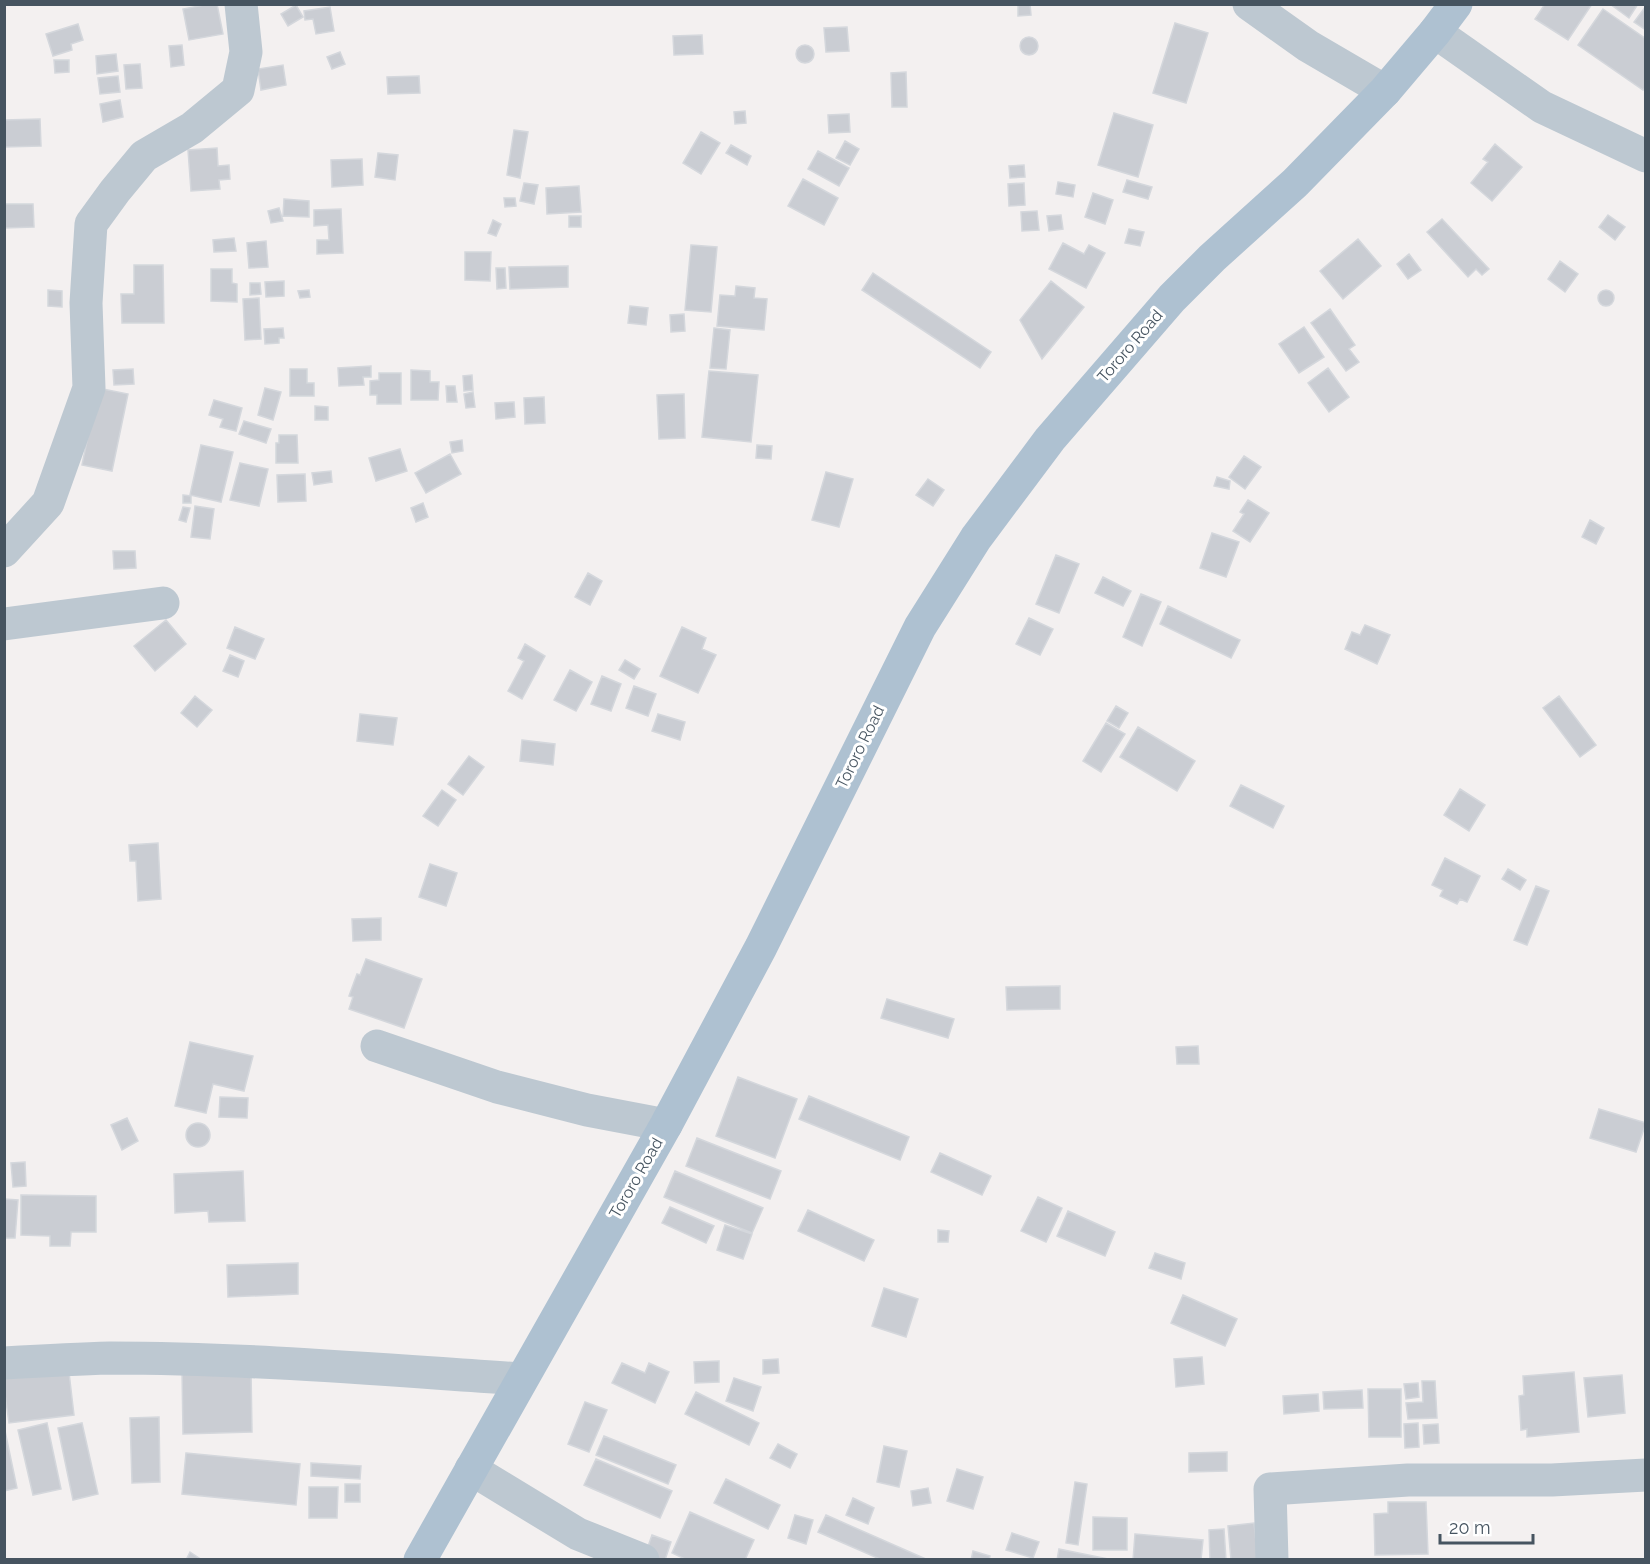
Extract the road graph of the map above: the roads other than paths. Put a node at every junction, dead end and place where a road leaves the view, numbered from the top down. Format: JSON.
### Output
{"nodes":[{"id":1,"x":241,"y":4,"type":"edge"},
{"id":2,"x":1249,"y":4,"type":"edge"},
{"id":3,"x":1456,"y":4,"type":"edge"},
{"id":4,"x":1435,"y":32,"type":"junction"},
{"id":5,"x":1385,"y":91,"type":"junction"},
{"id":6,"x":1646,"y":156,"type":"edge"},
{"id":7,"x":4,"y":551,"type":"edge"},
{"id":8,"x":163,"y":603,"type":"dead end"},
{"id":9,"x":4,"y":624,"type":"edge"},
{"id":10,"x":376,"y":1046,"type":"dead end"},
{"id":11,"x":666,"y":1125,"type":"junction"},
{"id":12,"x":4,"y":1363,"type":"edge"},
{"id":13,"x":521,"y":1379,"type":"junction"},
{"id":14,"x":471,"y":1469,"type":"junction"},
{"id":15,"x":1646,"y":1475,"type":"edge"},
{"id":16,"x":420,"y":1560,"type":"edge"},
{"id":17,"x":643,"y":1560,"type":"edge"},
{"id":18,"x":1272,"y":1560,"type":"edge"}],
"edges":[{"from":1,"to":7,"type":"street"},
{"from":2,"to":5,"type":"street"},
{"from":3,"to":4,"type":"main road","name":"Tororo Road"},
{"from":4,"to":5,"type":"main road","name":"Tororo Road"},
{"from":4,"to":6,"type":"street"},
{"from":5,"to":11,"type":"main road","name":"Tororo Road"},
{"from":8,"to":9,"type":"street"},
{"from":10,"to":11,"type":"street"},
{"from":11,"to":13,"type":"main road","name":"Tororo Road"},
{"from":12,"to":13,"type":"street"},
{"from":13,"to":14,"type":"main road","name":"Tororo Road"},
{"from":14,"to":16,"type":"main road","name":"Tororo Road"},
{"from":14,"to":17,"type":"street"},
{"from":15,"to":18,"type":"street"}]}
